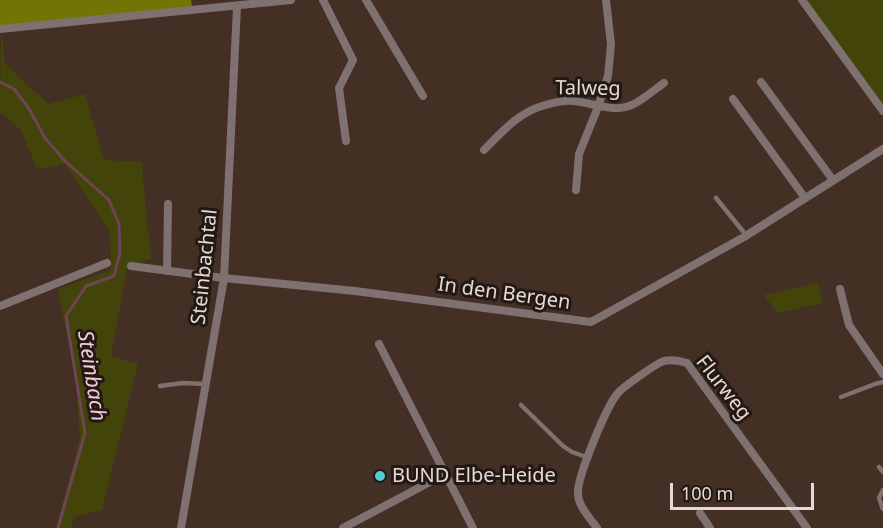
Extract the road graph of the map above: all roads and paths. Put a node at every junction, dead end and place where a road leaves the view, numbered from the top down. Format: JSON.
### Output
{"nodes":[{"id":1,"x":291,"y":0,"type":"edge"},
{"id":2,"x":323,"y":0,"type":"edge"},
{"id":3,"x":366,"y":0,"type":"edge"},
{"id":4,"x":606,"y":0,"type":"edge"},
{"id":5,"x":802,"y":0,"type":"edge"},
{"id":6,"x":237,"y":7,"type":"junction"},
{"id":7,"x":0,"y":29,"type":"edge"},
{"id":8,"x":761,"y":82,"type":"dead end"},
{"id":9,"x":664,"y":83,"type":"dead end"},
{"id":10,"x":423,"y":96,"type":"dead end"},
{"id":11,"x":734,"y":99,"type":"dead end"},
{"id":12,"x":598,"y":107,"type":"junction"},
{"id":13,"x":883,"y":111,"type":"edge"},
{"id":14,"x":346,"y":141,"type":"dead end"},
{"id":15,"x":883,"y":149,"type":"edge"},
{"id":16,"x":483,"y":150,"type":"dead end"},
{"id":17,"x":833,"y":180,"type":"junction"},
{"id":18,"x":576,"y":189,"type":"dead end"},
{"id":19,"x":716,"y":198,"type":"dead end"},
{"id":20,"x":805,"y":198,"type":"junction"},
{"id":21,"x":168,"y":204,"type":"dead end"},
{"id":22,"x":746,"y":236,"type":"junction"},
{"id":23,"x":107,"y":263,"type":"dead end"},
{"id":24,"x":131,"y":266,"type":"dead end"},
{"id":25,"x":167,"y":271,"type":"junction"},
{"id":26,"x":224,"y":278,"type":"junction"},
{"id":27,"x":840,"y":288,"type":"dead end"},
{"id":28,"x":0,"y":306,"type":"edge"},
{"id":29,"x":379,"y":344,"type":"dead end"},
{"id":30,"x":883,"y":374,"type":"edge"},
{"id":31,"x":883,"y":382,"type":"edge"},
{"id":32,"x":206,"y":384,"type":"junction"},
{"id":33,"x":160,"y":386,"type":"dead end"},
{"id":34,"x":841,"y":397,"type":"dead end"},
{"id":35,"x":520,"y":405,"type":"dead end"},
{"id":36,"x":589,"y":458,"type":"junction"},
{"id":37,"x":879,"y":467,"type":"dead end"},
{"id":38,"x":883,"y":472,"type":"edge"},
{"id":39,"x":445,"y":474,"type":"junction"},
{"id":40,"x":883,"y":490,"type":"edge"},
{"id":41,"x":883,"y":508,"type":"edge"},
{"id":42,"x":700,"y":513,"type":"dead end"},
{"id":43,"x":181,"y":528,"type":"edge"},
{"id":44,"x":343,"y":528,"type":"edge"},
{"id":45,"x":473,"y":528,"type":"edge"},
{"id":46,"x":597,"y":528,"type":"edge"},
{"id":47,"x":710,"y":528,"type":"edge"},
{"id":48,"x":807,"y":528,"type":"edge"}],
"edges":[{"from":1,"to":6,"type":"street"},
{"from":2,"to":14,"type":"street"},
{"from":3,"to":10,"type":"street"},
{"from":4,"to":12,"type":"street"},
{"from":5,"to":13,"type":"street"},
{"from":6,"to":7,"type":"street"},
{"from":6,"to":26,"type":"street","name":"Steinbachtal"},
{"from":8,"to":17,"type":"street"},
{"from":9,"to":12,"type":"street","name":"Talweg"},
{"from":11,"to":20,"type":"street"},
{"from":12,"to":16,"type":"street","name":"Talweg"},
{"from":12,"to":18,"type":"street"},
{"from":15,"to":17,"type":"street","name":"In den Bergen"},
{"from":17,"to":20,"type":"street","name":"In den Bergen"},
{"from":19,"to":22,"type":"lane"},
{"from":20,"to":22,"type":"street","name":"In den Bergen"},
{"from":21,"to":25,"type":"street"},
{"from":22,"to":26,"type":"street","name":"In den Bergen"},
{"from":23,"to":28,"type":"street"},
{"from":24,"to":25,"type":"street","name":"In den Bergen"},
{"from":25,"to":26,"type":"street","name":"In den Bergen"},
{"from":26,"to":32,"type":"street","name":"Steinbachtal"},
{"from":27,"to":30,"type":"street"},
{"from":29,"to":39,"type":"street"},
{"from":31,"to":34,"type":"lane"},
{"from":32,"to":33,"type":"lane"},
{"from":32,"to":43,"type":"street","name":"Steinbachtal"},
{"from":35,"to":36,"type":"lane"},
{"from":36,"to":46,"type":"street","name":"Flurweg"},
{"from":36,"to":48,"type":"street","name":"Flurweg"},
{"from":37,"to":38,"type":"lane"},
{"from":39,"to":44,"type":"street"},
{"from":39,"to":45,"type":"street"},
{"from":40,"to":41,"type":"lane"},
{"from":42,"to":47,"type":"street"}]}
